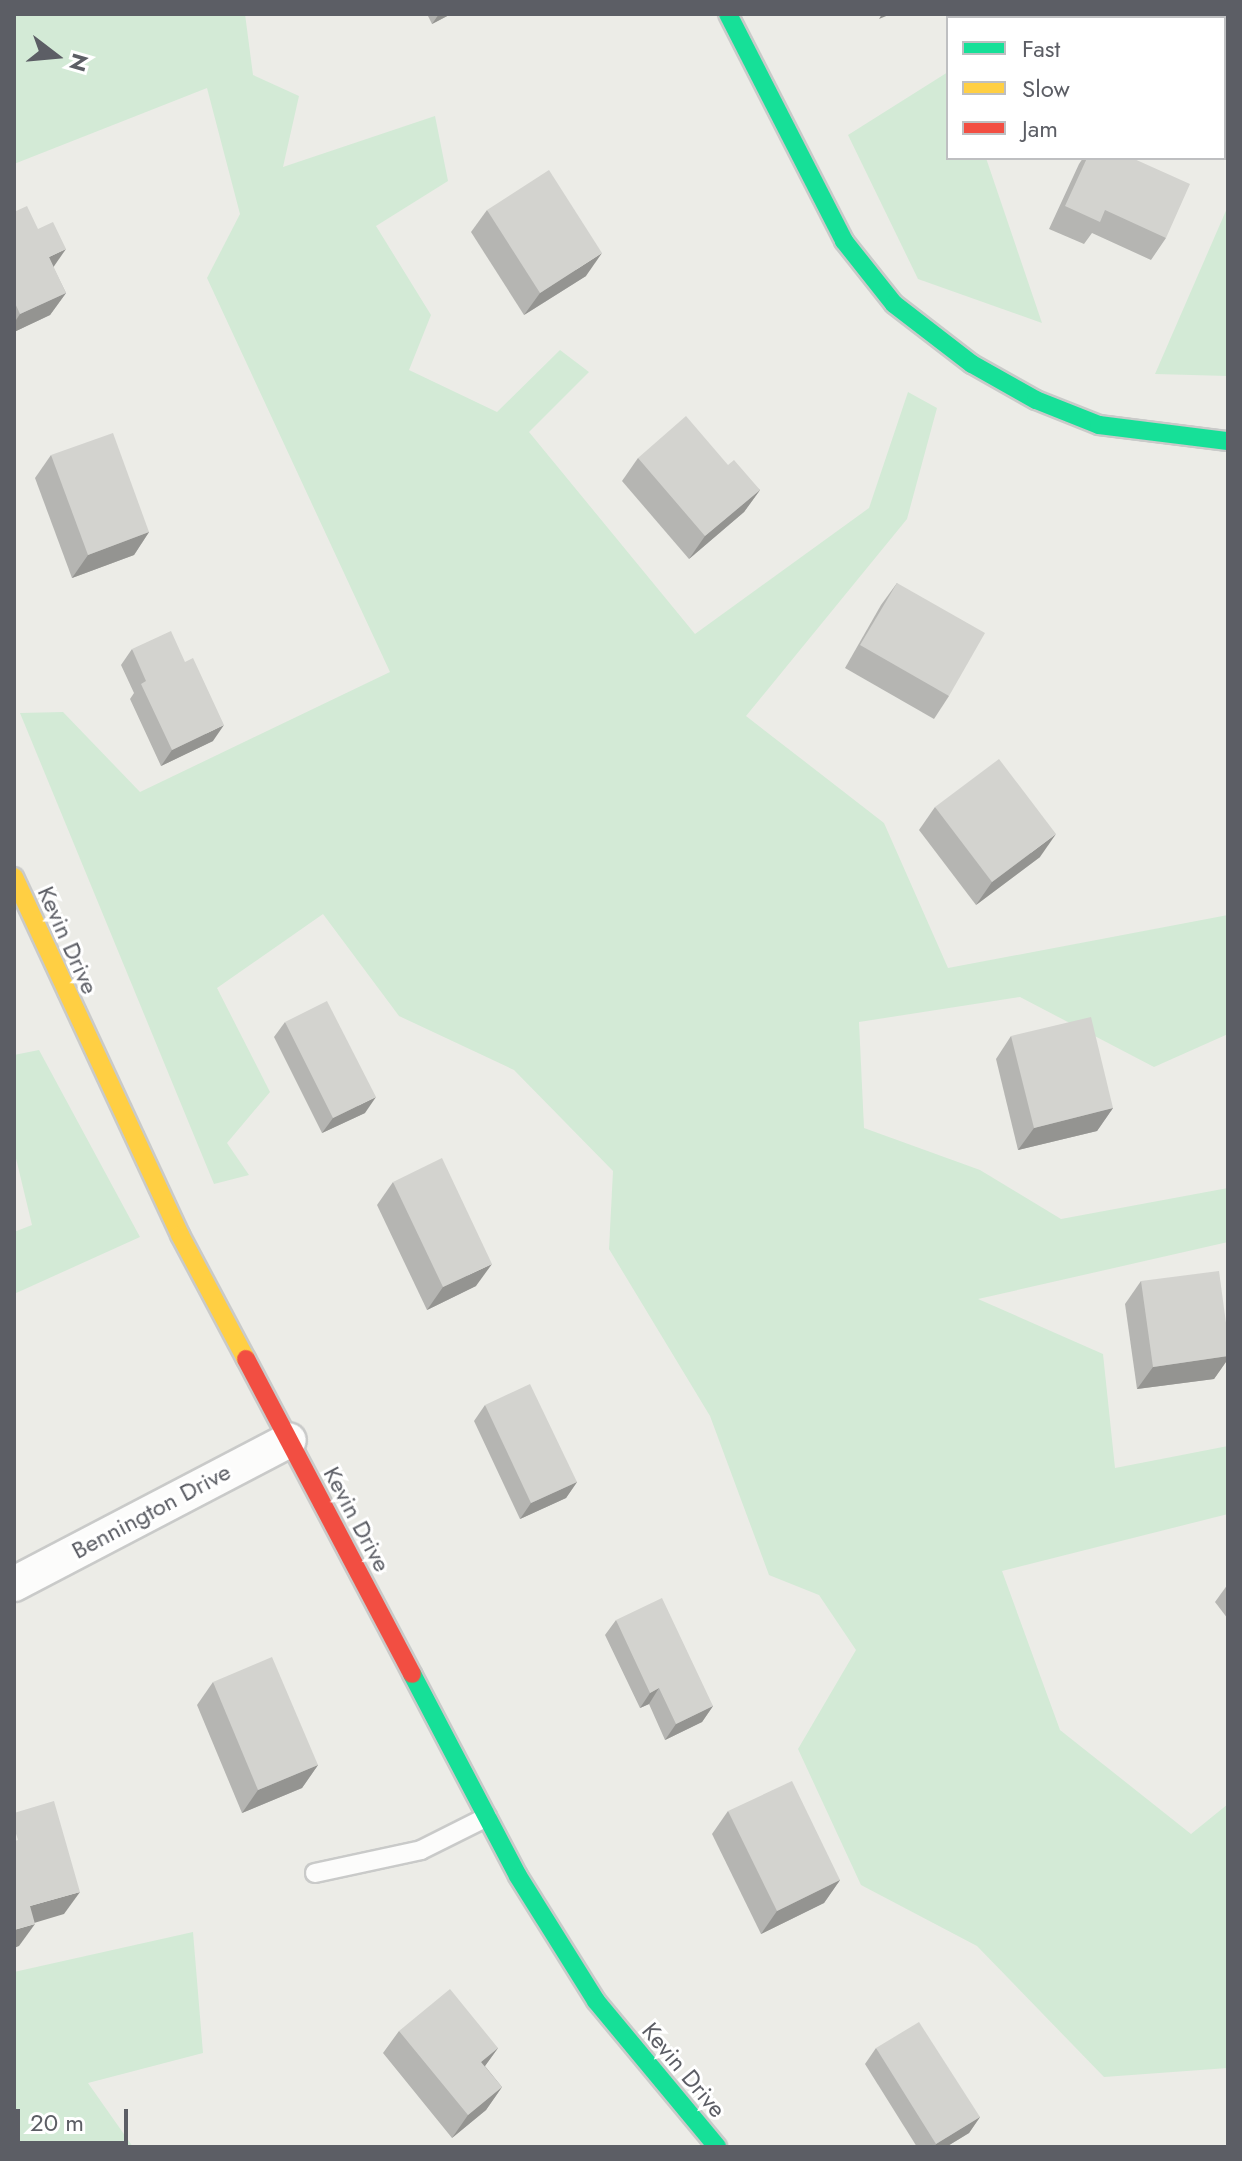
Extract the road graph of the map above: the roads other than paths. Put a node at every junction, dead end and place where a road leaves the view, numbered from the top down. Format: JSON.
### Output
{"nodes":[{"id":1,"x":728,"y":14,"type":"edge"},
{"id":2,"x":1228,"y":441,"type":"edge"},
{"id":3,"x":14,"y":877,"type":"edge"},
{"id":4,"x":289,"y":1440,"type":"junction"},
{"id":5,"x":14,"y":1584,"type":"edge"},
{"id":6,"x":487,"y":1817,"type":"junction"},
{"id":7,"x":315,"y":1873,"type":"dead end"},
{"id":8,"x":717,"y":2147,"type":"edge"}],
"edges":[{"from":1,"to":2,"type":"street"},
{"from":3,"to":4,"type":"street","name":"Kevin Drive"},
{"from":4,"to":5,"type":"street","name":"Bennington Drive"},
{"from":4,"to":6,"type":"street","name":"Kevin Drive"},
{"from":6,"to":7,"type":"lane"},
{"from":6,"to":8,"type":"street","name":"Kevin Drive"}]}
